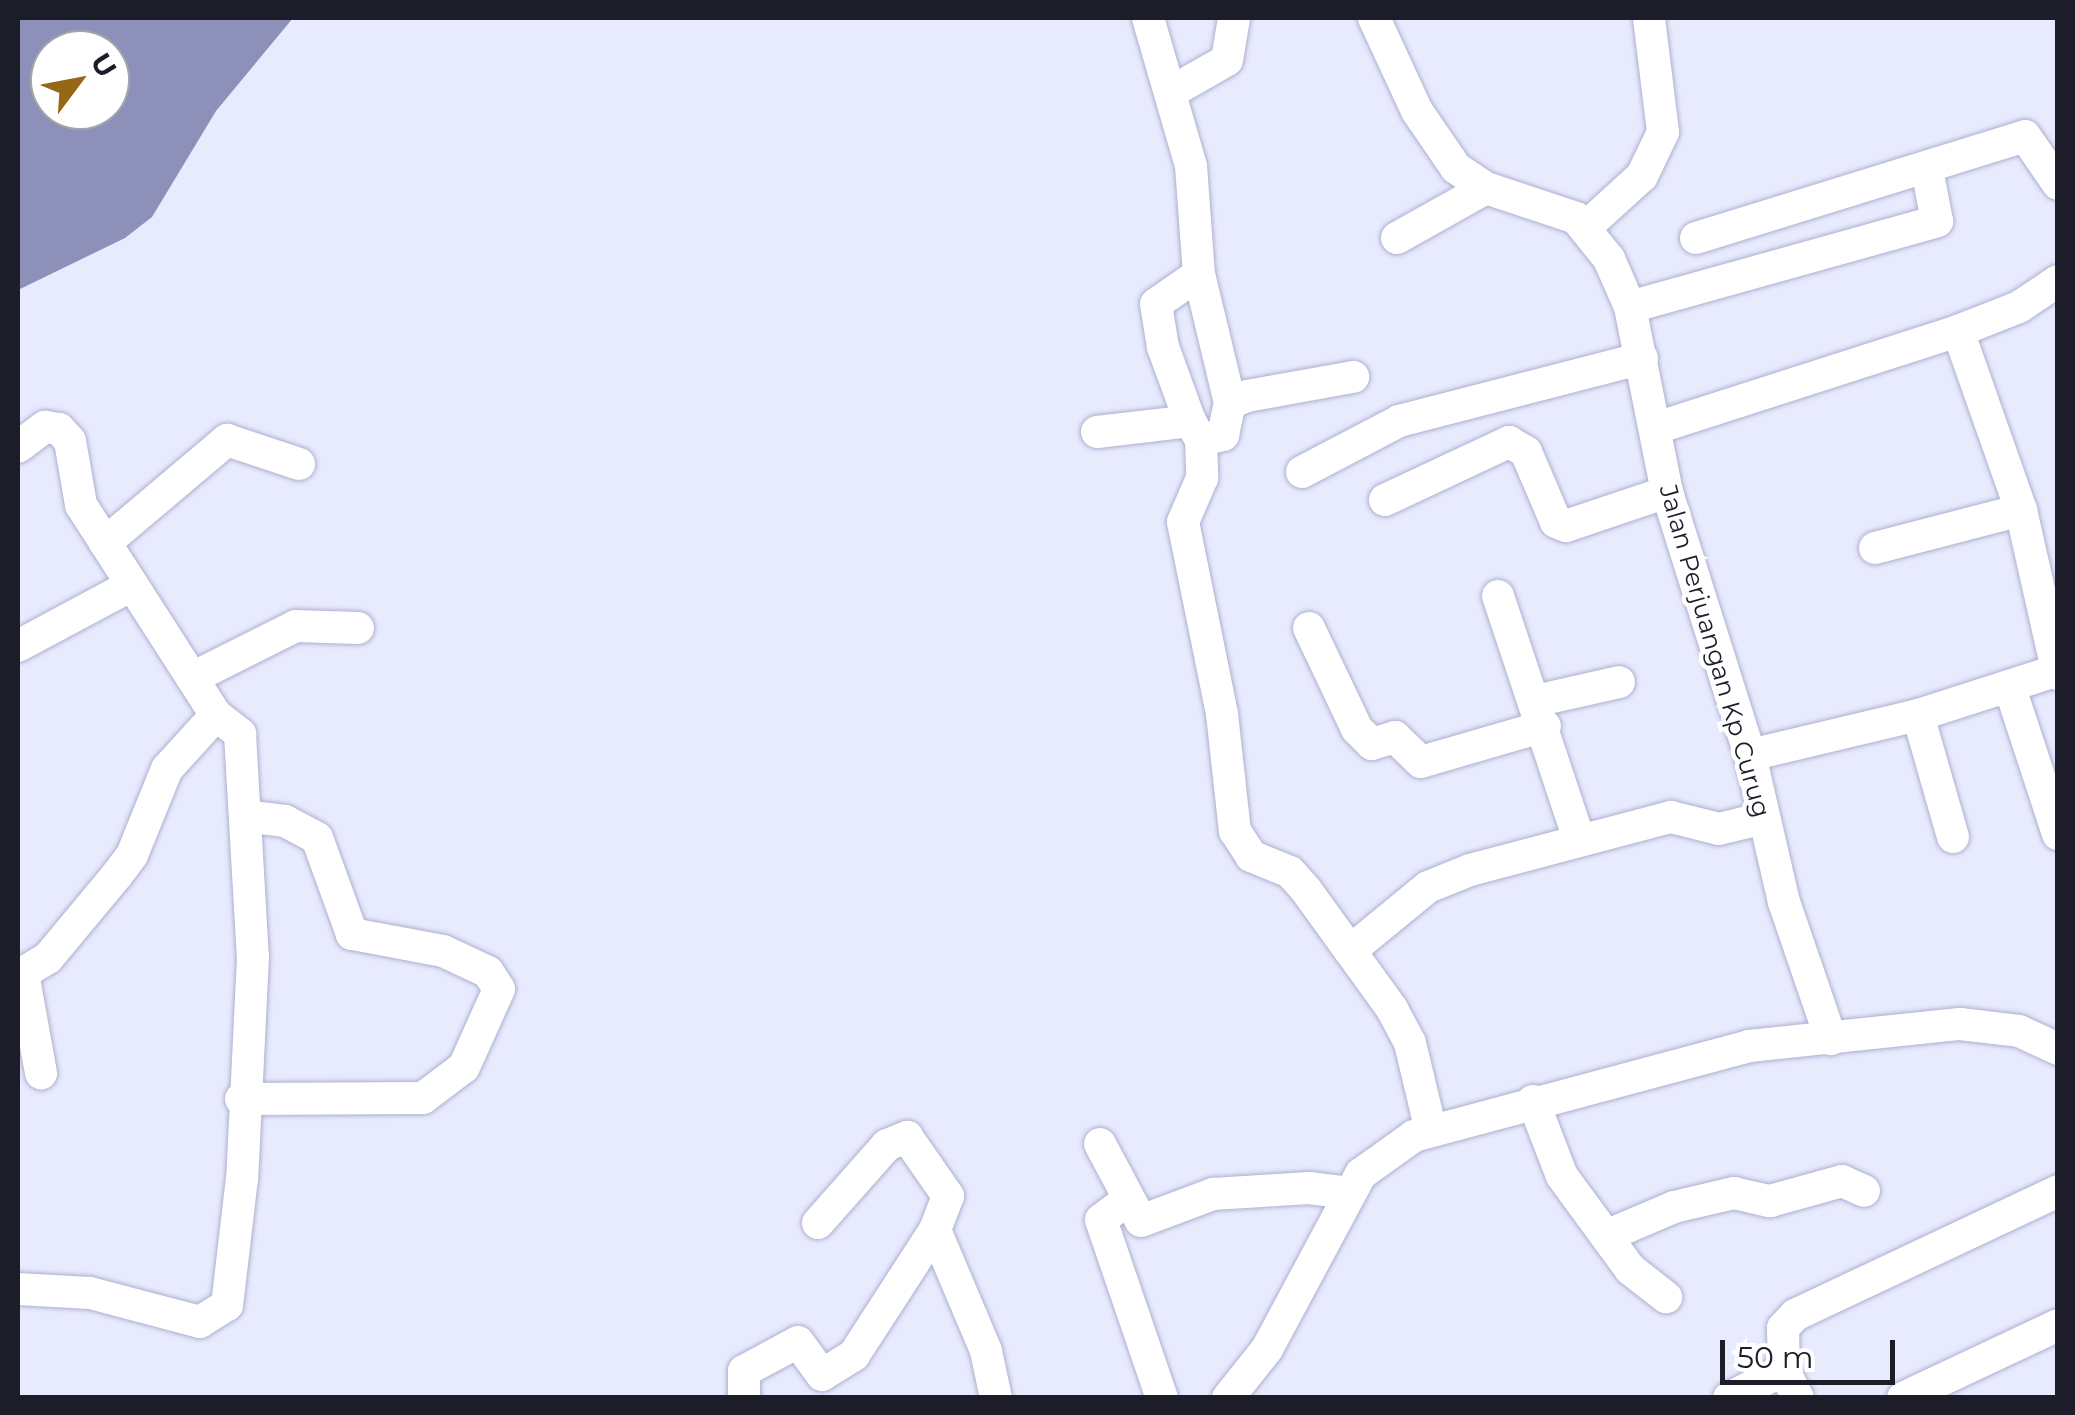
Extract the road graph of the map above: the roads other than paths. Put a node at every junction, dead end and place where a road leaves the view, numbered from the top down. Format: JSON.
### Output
{"nodes":[{"id":1,"x":1148,"y":18,"type":"edge"},
{"id":2,"x":1234,"y":18,"type":"edge"},
{"id":3,"x":1374,"y":18,"type":"edge"},
{"id":4,"x":1649,"y":18,"type":"edge"},
{"id":5,"x":1170,"y":92,"type":"junction"},
{"id":6,"x":1927,"y":169,"type":"junction"},
{"id":7,"x":2058,"y":184,"type":"edge"},
{"id":8,"x":1486,"y":188,"type":"junction"},
{"id":9,"x":1846,"y":194,"type":"junction"},
{"id":10,"x":1587,"y":226,"type":"junction"},
{"id":11,"x":1397,"y":238,"type":"dead end"},
{"id":12,"x":1696,"y":238,"type":"dead end"},
{"id":13,"x":1868,"y":241,"type":"junction"},
{"id":14,"x":1199,"y":274,"type":"junction"},
{"id":15,"x":2058,"y":281,"type":"edge"},
{"id":16,"x":1630,"y":307,"type":"junction"},
{"id":17,"x":1958,"y":331,"type":"junction"},
{"id":18,"x":1642,"y":358,"type":"junction"},
{"id":19,"x":1353,"y":377,"type":"dead end"},
{"id":20,"x":1230,"y":404,"type":"junction"},
{"id":21,"x":1659,"y":427,"type":"junction"},
{"id":22,"x":1196,"y":431,"type":"junction"},
{"id":23,"x":1098,"y":432,"type":"dead end"},
{"id":24,"x":18,"y":448,"type":"edge"},
{"id":25,"x":299,"y":464,"type":"dead end"},
{"id":26,"x":1302,"y":472,"type":"dead end"},
{"id":27,"x":1667,"y":492,"type":"junction"},
{"id":28,"x":1385,"y":500,"type":"dead end"},
{"id":29,"x":2021,"y":510,"type":"junction"},
{"id":30,"x":105,"y":543,"type":"junction"},
{"id":31,"x":1875,"y":548,"type":"dead end"},
{"id":32,"x":132,"y":585,"type":"junction"},
{"id":33,"x":1498,"y":596,"type":"dead end"},
{"id":34,"x":358,"y":628,"type":"dead end"},
{"id":35,"x":1309,"y":628,"type":"dead end"},
{"id":36,"x":18,"y":646,"type":"edge"},
{"id":37,"x":2057,"y":671,"type":"edge"},
{"id":38,"x":192,"y":678,"type":"junction"},
{"id":39,"x":1620,"y":682,"type":"dead end"},
{"id":40,"x":2010,"y":688,"type":"junction"},
{"id":41,"x":1540,"y":714,"type":"junction"},
{"id":42,"x":1918,"y":715,"type":"junction"},
{"id":43,"x":216,"y":716,"type":"junction"},
{"id":44,"x":1750,"y":756,"type":"junction"},
{"id":45,"x":246,"y":816,"type":"junction"},
{"id":46,"x":1764,"y":818,"type":"junction"},
{"id":47,"x":2058,"y":834,"type":"edge"},
{"id":48,"x":1953,"y":838,"type":"dead end"},
{"id":49,"x":1579,"y":840,"type":"junction"},
{"id":50,"x":1350,"y":950,"type":"junction"},
{"id":51,"x":20,"y":974,"type":"edge"},
{"id":52,"x":1830,"y":1039,"type":"junction"},
{"id":53,"x":2058,"y":1049,"type":"edge"},
{"id":54,"x":41,"y":1073,"type":"dead end"},
{"id":55,"x":241,"y":1099,"type":"junction"},
{"id":56,"x":1532,"y":1100,"type":"junction"},
{"id":57,"x":1431,"y":1131,"type":"junction"},
{"id":58,"x":1100,"y":1144,"type":"dead end"},
{"id":59,"x":2058,"y":1191,"type":"edge"},
{"id":60,"x":1864,"y":1192,"type":"dead end"},
{"id":61,"x":1348,"y":1193,"type":"junction"},
{"id":62,"x":1126,"y":1201,"type":"junction"},
{"id":63,"x":818,"y":1223,"type":"dead end"},
{"id":64,"x":935,"y":1230,"type":"junction"},
{"id":65,"x":1606,"y":1236,"type":"junction"},
{"id":66,"x":18,"y":1289,"type":"edge"},
{"id":67,"x":1666,"y":1297,"type":"dead end"},
{"id":68,"x":2058,"y":1325,"type":"edge"},
{"id":69,"x":1791,"y":1384,"type":"edge"},
{"id":70,"x":744,"y":1398,"type":"edge"},
{"id":71,"x":996,"y":1398,"type":"edge"},
{"id":72,"x":1162,"y":1398,"type":"edge"},
{"id":73,"x":1228,"y":1398,"type":"edge"},
{"id":74,"x":1729,"y":1398,"type":"edge"},
{"id":75,"x":1903,"y":1398,"type":"edge"}],
"edges":[{"from":1,"to":5,"type":"street"},
{"from":2,"to":5,"type":"street"},
{"from":3,"to":8,"type":"street"},
{"from":4,"to":10,"type":"street"},
{"from":5,"to":14,"type":"street"},
{"from":6,"to":7,"type":"street"},
{"from":6,"to":9,"type":"street"},
{"from":6,"to":13,"type":"street"},
{"from":8,"to":10,"type":"street"},
{"from":8,"to":11,"type":"street"},
{"from":9,"to":12,"type":"street"},
{"from":9,"to":13,"type":"street"},
{"from":10,"to":16,"type":"street","name":"Jalan Perjuangan Kp Curug"},
{"from":13,"to":16,"type":"street"},
{"from":14,"to":20,"type":"street"},
{"from":14,"to":22,"type":"street"},
{"from":15,"to":17,"type":"street"},
{"from":16,"to":18,"type":"street","name":"Jalan Perjuangan Kp Curug"},
{"from":17,"to":21,"type":"street"},
{"from":17,"to":29,"type":"street"},
{"from":18,"to":21,"type":"street","name":"Jalan Perjuangan Kp Curug"},
{"from":18,"to":26,"type":"street"},
{"from":19,"to":20,"type":"street"},
{"from":20,"to":22,"type":"street"},
{"from":21,"to":27,"type":"street","name":"Jalan Perjuangan Kp Curug"},
{"from":22,"to":23,"type":"street"},
{"from":22,"to":50,"type":"street"},
{"from":24,"to":30,"type":"street"},
{"from":25,"to":30,"type":"street"},
{"from":27,"to":28,"type":"street"},
{"from":27,"to":44,"type":"street","name":"Jalan Perjuangan Kp Curug"},
{"from":29,"to":31,"type":"street"},
{"from":29,"to":37,"type":"street"},
{"from":30,"to":32,"type":"street"},
{"from":32,"to":36,"type":"street"},
{"from":32,"to":38,"type":"street"},
{"from":33,"to":41,"type":"street"},
{"from":34,"to":38,"type":"street"},
{"from":35,"to":41,"type":"street"},
{"from":37,"to":40,"type":"street"},
{"from":38,"to":43,"type":"street"},
{"from":39,"to":41,"type":"street"},
{"from":40,"to":42,"type":"street"},
{"from":40,"to":47,"type":"street"},
{"from":41,"to":49,"type":"street"},
{"from":42,"to":44,"type":"street"},
{"from":42,"to":48,"type":"street"},
{"from":43,"to":45,"type":"street"},
{"from":43,"to":51,"type":"street"},
{"from":44,"to":46,"type":"street","name":"Jalan Perjuangan Kp Curug"},
{"from":45,"to":55,"type":"street"},
{"from":45,"to":55,"type":"street"},
{"from":46,"to":49,"type":"street"},
{"from":46,"to":52,"type":"street","name":"Jalan Perjuangan Kp Curug"},
{"from":49,"to":50,"type":"street"},
{"from":50,"to":57,"type":"street"},
{"from":51,"to":54,"type":"street"},
{"from":52,"to":53,"type":"street"},
{"from":52,"to":56,"type":"street"},
{"from":55,"to":66,"type":"street"},
{"from":56,"to":57,"type":"street"},
{"from":56,"to":65,"type":"street"},
{"from":57,"to":61,"type":"street"},
{"from":58,"to":62,"type":"street"},
{"from":59,"to":69,"type":"street"},
{"from":60,"to":65,"type":"street"},
{"from":61,"to":62,"type":"street"},
{"from":61,"to":73,"type":"street"},
{"from":62,"to":72,"type":"street"},
{"from":63,"to":64,"type":"street"},
{"from":64,"to":70,"type":"street"},
{"from":64,"to":71,"type":"street"},
{"from":65,"to":67,"type":"street"},
{"from":68,"to":75,"type":"street"},
{"from":69,"to":74,"type":"street"}]}
